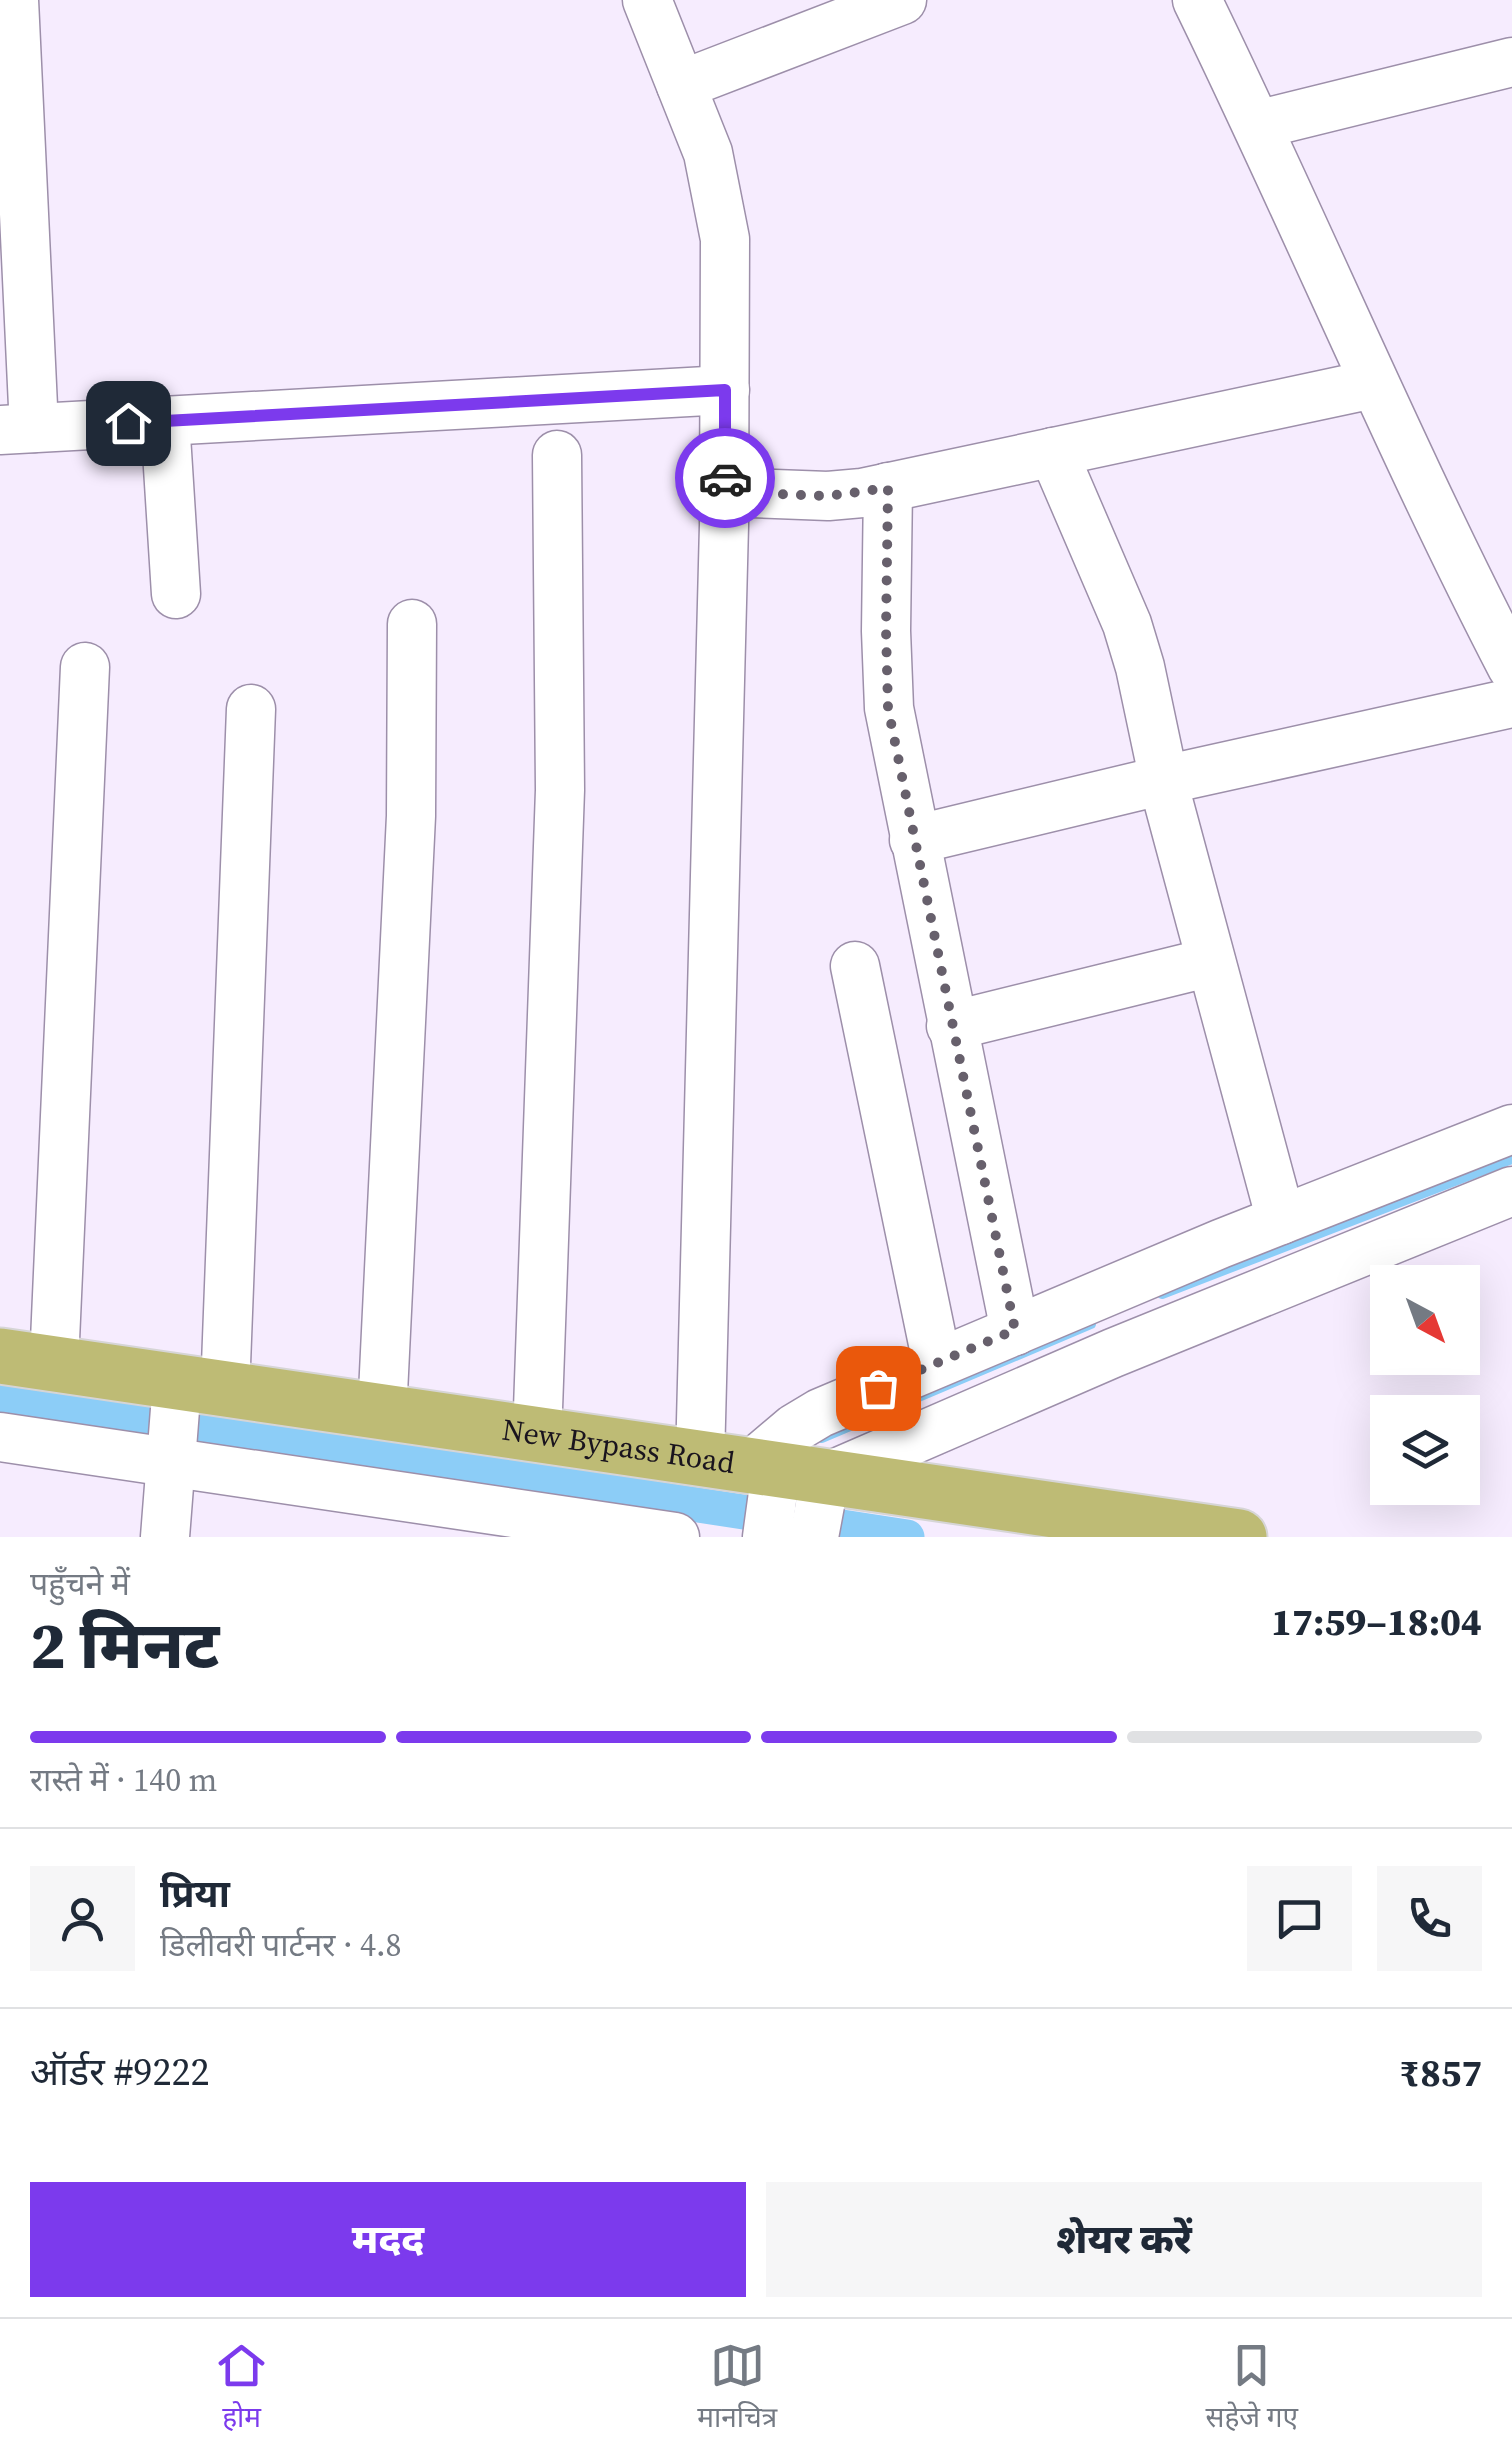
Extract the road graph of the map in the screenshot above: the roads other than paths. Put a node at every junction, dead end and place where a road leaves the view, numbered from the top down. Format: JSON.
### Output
{"nodes":[{"id":1,"x":14,"y":0,"type":"edge"},
{"id":2,"x":647,"y":0,"type":"edge"},
{"id":3,"x":902,"y":0,"type":"edge"},
{"id":4,"x":1196,"y":0,"type":"edge"},
{"id":5,"x":1512,"y":62,"type":"edge"},
{"id":6,"x":681,"y":85,"type":"junction"},
{"id":7,"x":1258,"y":125,"type":"junction"},
{"id":8,"x":1373,"y":384,"type":"junction"},
{"id":9,"x":725,"y":390,"type":"junction"},
{"id":10,"x":164,"y":420,"type":"junction"},
{"id":11,"x":17,"y":429,"type":"edge"},
{"id":12,"x":1054,"y":452,"type":"junction"},
{"id":13,"x":557,"y":455,"type":"dead end"},
{"id":14,"x":888,"y":488,"type":"junction"},
{"id":15,"x":725,"y":492,"type":"junction"},
{"id":16,"x":176,"y":594,"type":"dead end"},
{"id":17,"x":412,"y":624,"type":"dead end"},
{"id":18,"x":85,"y":667,"type":"dead end"},
{"id":19,"x":1512,"y":667,"type":"edge"},
{"id":20,"x":1512,"y":704,"type":"edge"},
{"id":21,"x":251,"y":708,"type":"dead end"},
{"id":22,"x":1164,"y":780,"type":"junction"},
{"id":23,"x":914,"y":840,"type":"junction"},
{"id":24,"x":1211,"y":962,"type":"junction"},
{"id":25,"x":854,"y":966,"type":"dead end"},
{"id":26,"x":951,"y":1026,"type":"junction"},
{"id":27,"x":1512,"y":1129,"type":"edge"},
{"id":28,"x":1512,"y":1191,"type":"edge"},
{"id":29,"x":1281,"y":1220,"type":"junction"},
{"id":30,"x":1015,"y":1330,"type":"junction"},
{"id":31,"x":0,"y":1356,"type":"edge"},
{"id":32,"x":54,"y":1363,"type":"junction"},
{"id":33,"x":938,"y":1363,"type":"junction"},
{"id":34,"x":382,"y":1414,"type":"junction"},
{"id":35,"x":185,"y":1420,"type":"junction"},
{"id":36,"x":537,"y":1436,"type":"junction"},
{"id":37,"x":0,"y":1437,"type":"edge"},
{"id":38,"x":777,"y":1500,"type":"edge"},
{"id":39,"x":164,"y":1537,"type":"edge"},
{"id":40,"x":675,"y":1537,"type":"edge"},
{"id":41,"x":1239,"y":1537,"type":"edge"}],
"edges":[{"from":1,"to":11,"type":"street"},
{"from":2,"to":6,"type":"street"},
{"from":3,"to":6,"type":"street"},
{"from":4,"to":7,"type":"street"},
{"from":5,"to":7,"type":"street"},
{"from":6,"to":9,"type":"street"},
{"from":7,"to":8,"type":"street"},
{"from":8,"to":12,"type":"street"},
{"from":8,"to":19,"type":"street"},
{"from":9,"to":10,"type":"street"},
{"from":9,"to":15,"type":"street"},
{"from":10,"to":11,"type":"street"},
{"from":10,"to":16,"type":"street"},
{"from":12,"to":14,"type":"street"},
{"from":12,"to":22,"type":"street"},
{"from":13,"to":36,"type":"street"},
{"from":14,"to":15,"type":"street"},
{"from":14,"to":23,"type":"street"},
{"from":15,"to":38,"type":"street"},
{"from":17,"to":34,"type":"street"},
{"from":18,"to":32,"type":"street"},
{"from":20,"to":22,"type":"street"},
{"from":21,"to":35,"type":"street"},
{"from":22,"to":23,"type":"street"},
{"from":22,"to":24,"type":"street"},
{"from":23,"to":26,"type":"street"},
{"from":24,"to":26,"type":"street"},
{"from":24,"to":29,"type":"street"},
{"from":25,"to":33,"type":"street"},
{"from":26,"to":30,"type":"street"},
{"from":27,"to":29,"type":"street"},
{"from":28,"to":38,"type":"street"},
{"from":29,"to":30,"type":"street"},
{"from":30,"to":33,"type":"street"},
{"from":31,"to":32,"type":"main road","name":"New Bypass Road"},
{"from":32,"to":35,"type":"main road","name":"New Bypass Road"},
{"from":33,"to":38,"type":"street"},
{"from":34,"to":35,"type":"main road","name":"New Bypass Road"},
{"from":34,"to":36,"type":"main road","name":"New Bypass Road"},
{"from":35,"to":37,"type":"street"},
{"from":35,"to":39,"type":"street"},
{"from":35,"to":40,"type":"street"},
{"from":36,"to":38,"type":"main road","name":"New Bypass Road"},
{"from":38,"to":41,"type":"main road","name":"New Bypass Road"}]}
